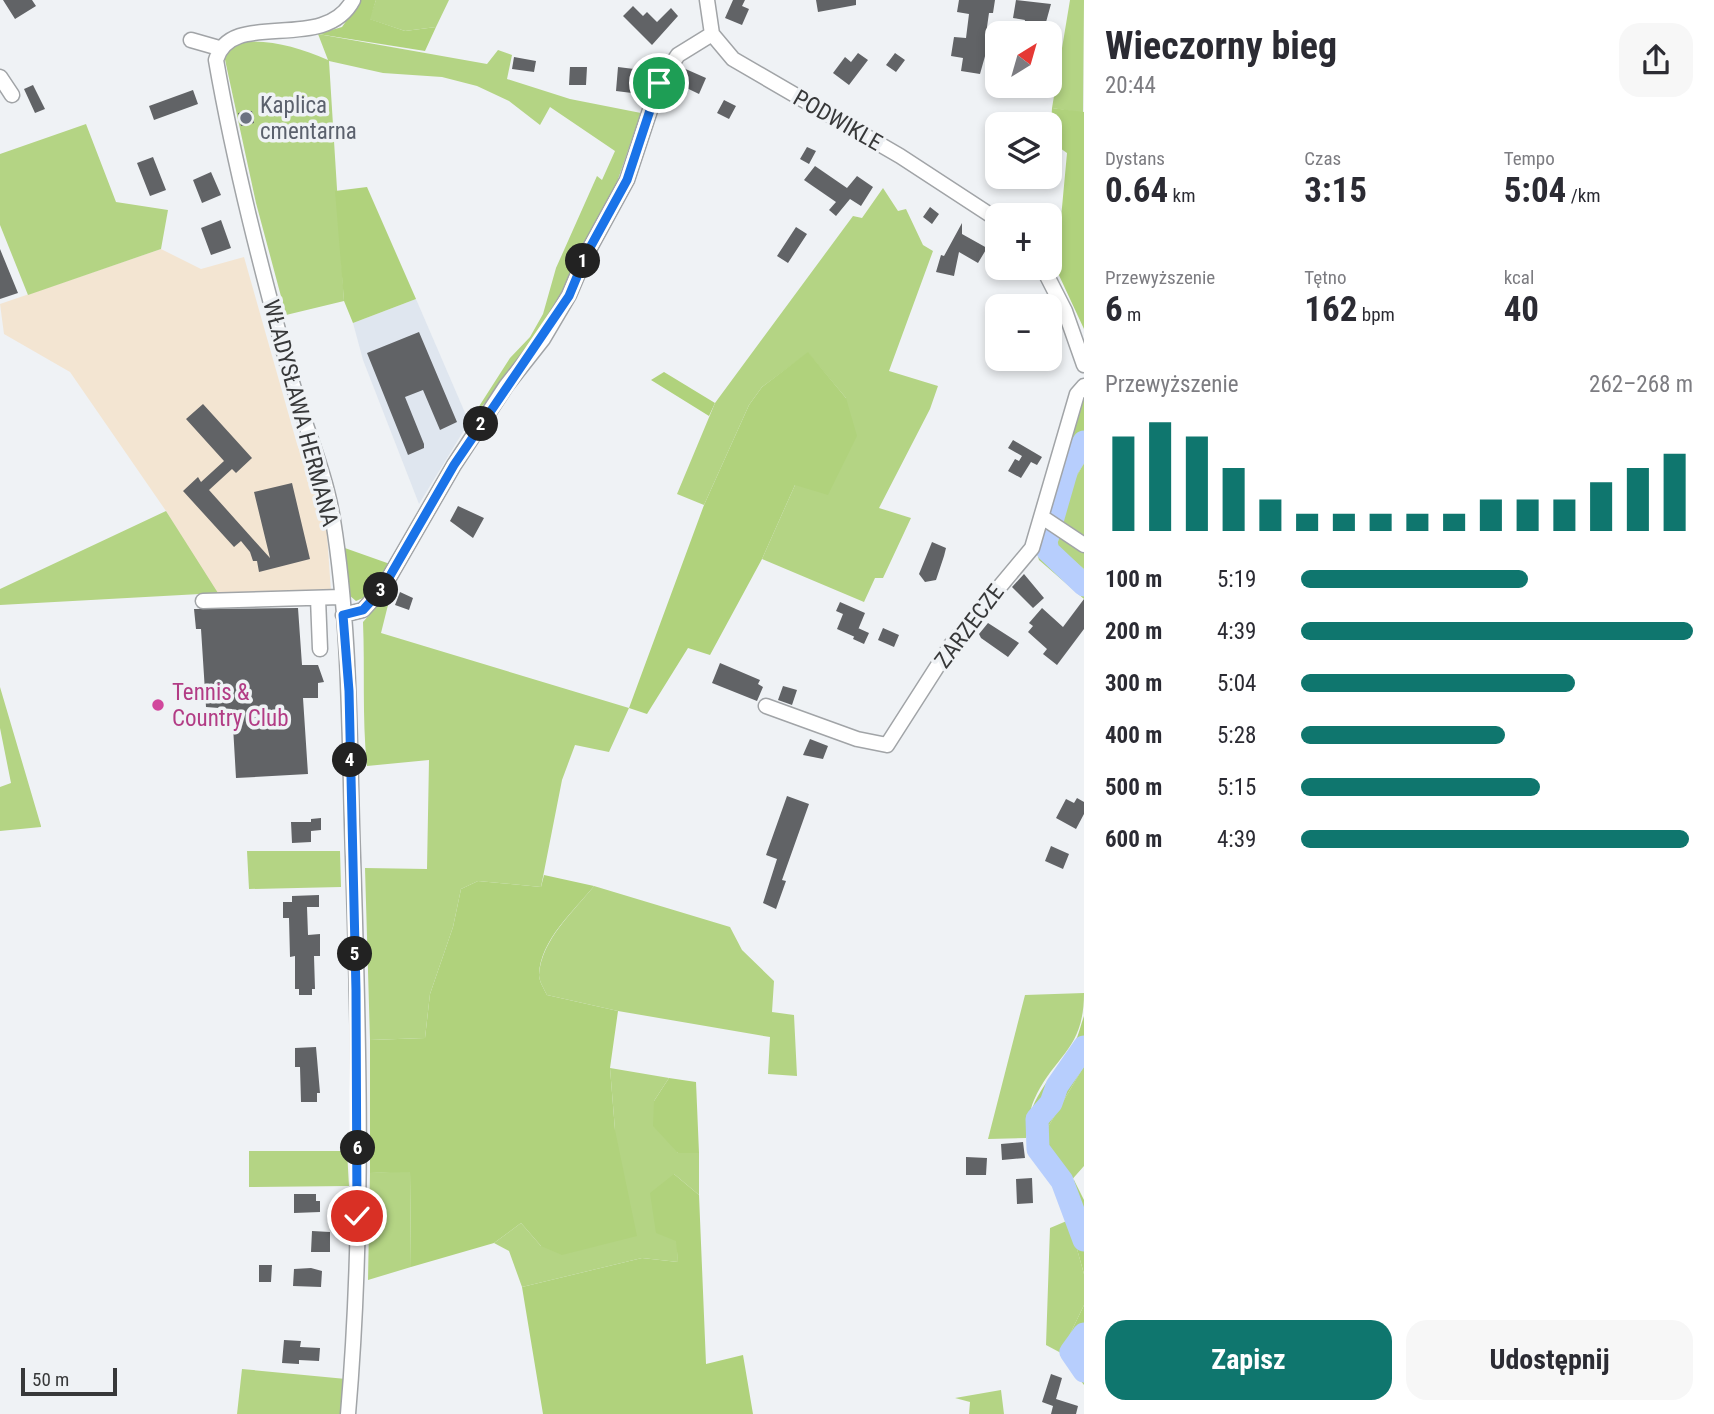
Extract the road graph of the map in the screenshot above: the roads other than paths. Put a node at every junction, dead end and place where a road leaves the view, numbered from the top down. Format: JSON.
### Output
{"nodes":[{"id":1,"x":353,"y":0,"type":"edge"},
{"id":2,"x":707,"y":0,"type":"edge"},
{"id":3,"x":712,"y":34,"type":"junction"},
{"id":4,"x":191,"y":40,"type":"dead end"},
{"id":5,"x":219,"y":48,"type":"junction"},
{"id":6,"x":0,"y":77,"type":"edge"},
{"id":7,"x":12,"y":95,"type":"dead end"},
{"id":8,"x":985,"y":212,"type":"edge"},
{"id":9,"x":1049,"y":280,"type":"edge"},
{"id":10,"x":1084,"y":365,"type":"edge"},
{"id":11,"x":1084,"y":386,"type":"edge"},
{"id":12,"x":1043,"y":517,"type":"junction"},
{"id":13,"x":1084,"y":545,"type":"edge"},
{"id":14,"x":341,"y":597,"type":"junction"},
{"id":15,"x":318,"y":598,"type":"junction"},
{"id":16,"x":203,"y":601,"type":"dead end"},
{"id":17,"x":343,"y":615,"type":"junction"},
{"id":18,"x":320,"y":649,"type":"dead end"},
{"id":19,"x":766,"y":706,"type":"dead end"},
{"id":20,"x":348,"y":1414,"type":"edge"}],
"edges":[{"from":1,"to":5,"type":"street"},
{"from":2,"to":3,"type":"street"},
{"from":3,"to":8,"type":"street","name":"PODWIKLE"},
{"from":3,"to":17,"type":"street"},
{"from":4,"to":5,"type":"street"},
{"from":5,"to":14,"type":"street","name":"WŁADYSŁAWA HERMANA"},
{"from":6,"to":7,"type":"street"},
{"from":9,"to":10,"type":"street"},
{"from":11,"to":12,"type":"street","name":"ZARZECZE"},
{"from":12,"to":13,"type":"street"},
{"from":12,"to":19,"type":"street","name":"ZARZECZE"},
{"from":14,"to":15,"type":"street"},
{"from":14,"to":17,"type":"street","name":"WŁADYSŁAWA HERMANA"},
{"from":15,"to":16,"type":"street"},
{"from":15,"to":18,"type":"street"},
{"from":17,"to":20,"type":"street","name":"WŁADYSŁAWA HERMANA"}]}
